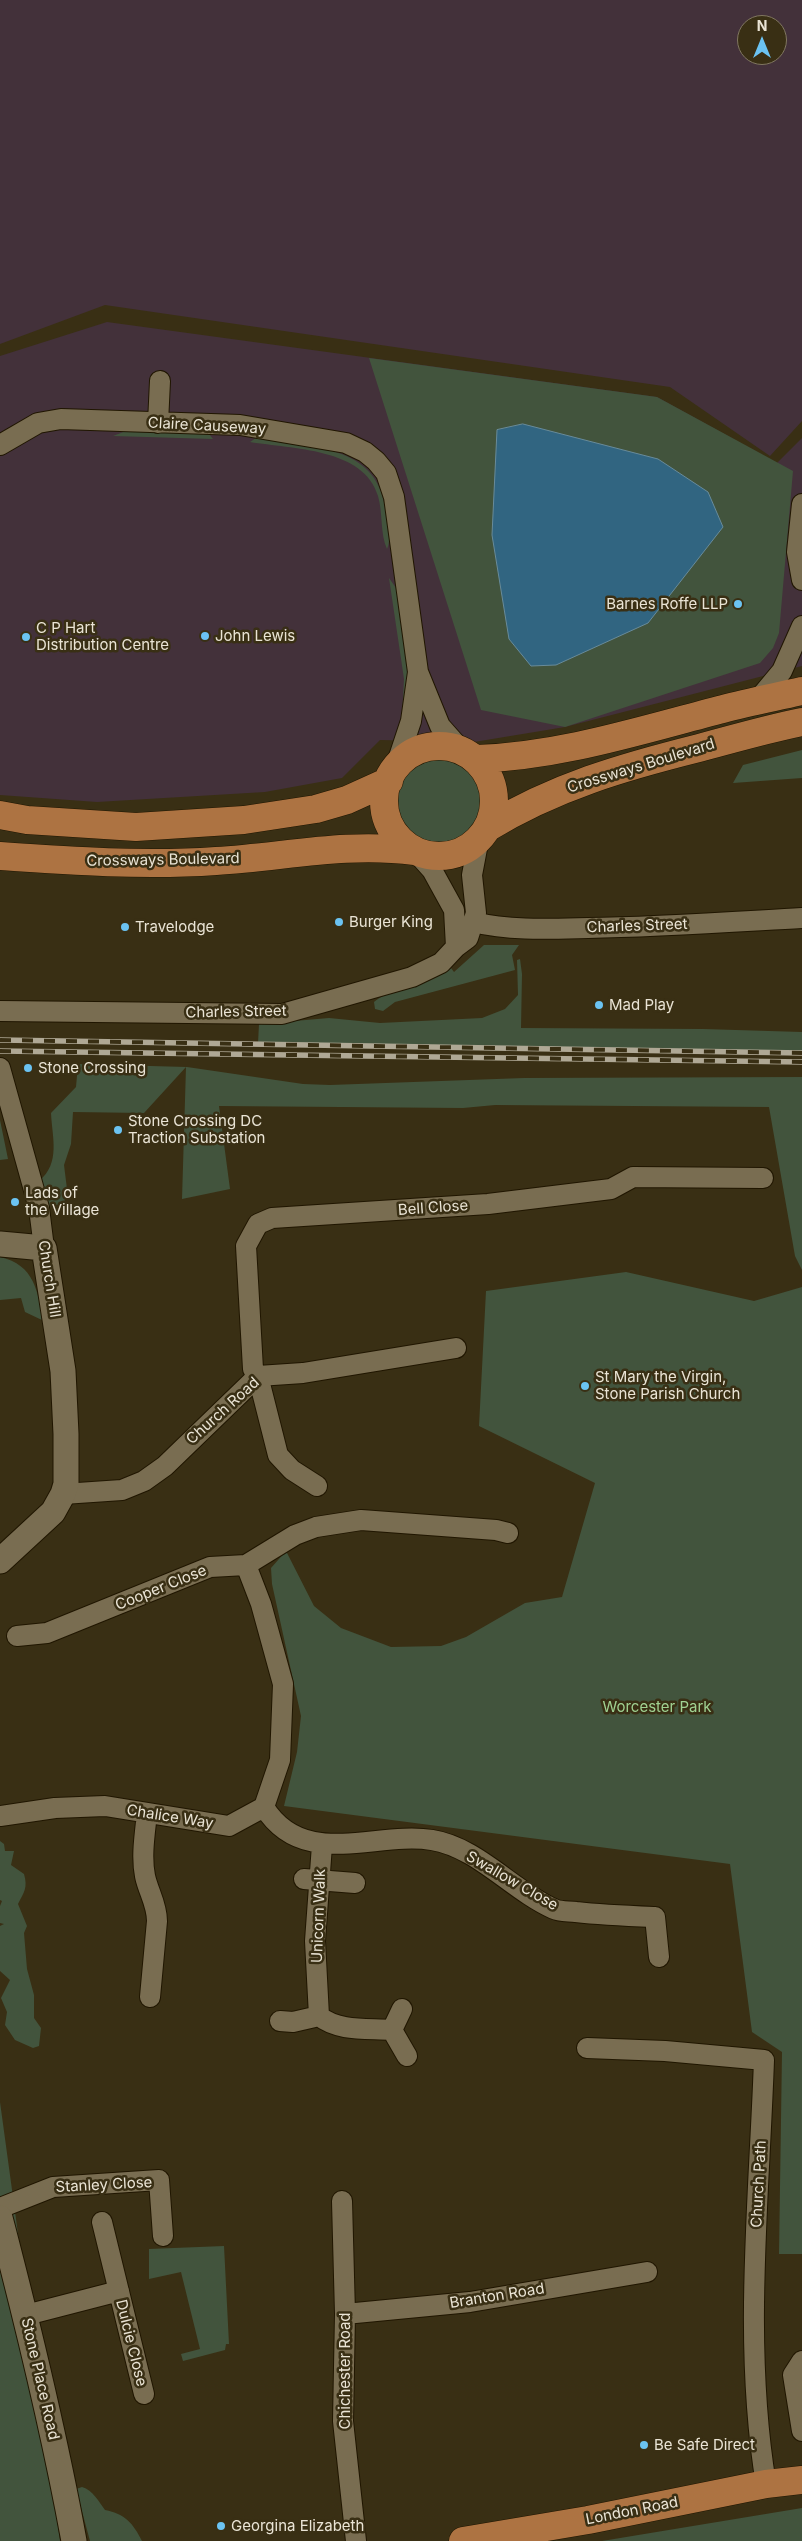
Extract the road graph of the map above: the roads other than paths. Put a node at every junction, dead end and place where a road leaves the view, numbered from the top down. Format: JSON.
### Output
{"nodes":[{"id":1,"x":160,"y":381,"type":"dead end"},
{"id":2,"x":158,"y":423,"type":"junction"},
{"id":3,"x":0,"y":445,"type":"edge"},
{"id":4,"x":802,"y":504,"type":"edge"},
{"id":5,"x":802,"y":580,"type":"edge"},
{"id":6,"x":802,"y":626,"type":"edge"},
{"id":7,"x":418,"y":672,"type":"junction"},
{"id":8,"x":802,"y":691,"type":"edge"},
{"id":9,"x":757,"y":701,"type":"junction"},
{"id":10,"x":802,"y":722,"type":"edge"},
{"id":11,"x":470,"y":756,"type":"junction"},
{"id":12,"x":392,"y":775,"type":"junction"},
{"id":13,"x":0,"y":815,"type":"edge"},
{"id":14,"x":483,"y":833,"type":"junction"},
{"id":15,"x":415,"y":851,"type":"junction"},
{"id":16,"x":0,"y":856,"type":"edge"},
{"id":17,"x":802,"y":918,"type":"edge"},
{"id":18,"x":473,"y":922,"type":"junction"},
{"id":19,"x":456,"y":946,"type":"junction"},
{"id":20,"x":0,"y":1012,"type":"edge"},
{"id":21,"x":0,"y":1068,"type":"edge"},
{"id":22,"x":764,"y":1178,"type":"dead end"},
{"id":23,"x":0,"y":1244,"type":"edge"},
{"id":24,"x":44,"y":1248,"type":"junction"},
{"id":25,"x":456,"y":1348,"type":"dead end"},
{"id":26,"x":258,"y":1376,"type":"junction"},
{"id":27,"x":318,"y":1486,"type":"dead end"},
{"id":28,"x":63,"y":1494,"type":"junction"},
{"id":29,"x":508,"y":1533,"type":"dead end"},
{"id":30,"x":0,"y":1561,"type":"edge"},
{"id":31,"x":246,"y":1565,"type":"junction"},
{"id":32,"x":17,"y":1636,"type":"dead end"},
{"id":33,"x":264,"y":1808,"type":"junction"},
{"id":34,"x":147,"y":1813,"type":"junction"},
{"id":35,"x":0,"y":1816,"type":"edge"},
{"id":36,"x":322,"y":1845,"type":"junction"},
{"id":37,"x":312,"y":1879,"type":"junction"},
{"id":38,"x":355,"y":1883,"type":"dead end"},
{"id":39,"x":659,"y":1957,"type":"dead end"},
{"id":40,"x":150,"y":1997,"type":"dead end"},
{"id":41,"x":402,"y":2009,"type":"dead end"},
{"id":42,"x":319,"y":2016,"type":"junction"},
{"id":43,"x":289,"y":2024,"type":"dead end"},
{"id":44,"x":392,"y":2030,"type":"junction"},
{"id":45,"x":587,"y":2048,"type":"dead end"},
{"id":46,"x":407,"y":2056,"type":"dead end"},
{"id":47,"x":342,"y":2201,"type":"dead end"},
{"id":48,"x":0,"y":2208,"type":"edge"},
{"id":49,"x":0,"y":2218,"type":"edge"},
{"id":50,"x":102,"y":2222,"type":"dead end"},
{"id":51,"x":163,"y":2236,"type":"dead end"},
{"id":52,"x":647,"y":2272,"type":"dead end"},
{"id":53,"x":119,"y":2291,"type":"junction"},
{"id":54,"x":345,"y":2314,"type":"junction"},
{"id":55,"x":26,"y":2315,"type":"junction"},
{"id":56,"x":802,"y":2361,"type":"edge"},
{"id":57,"x":144,"y":2394,"type":"dead end"},
{"id":58,"x":802,"y":2431,"type":"edge"},
{"id":59,"x":802,"y":2480,"type":"edge"},
{"id":60,"x":766,"y":2484,"type":"junction"},
{"id":61,"x":74,"y":2541,"type":"edge"},
{"id":62,"x":356,"y":2541,"type":"edge"},
{"id":63,"x":463,"y":2541,"type":"edge"}],
"edges":[{"from":1,"to":2,"type":"street"},
{"from":2,"to":3,"type":"street","name":"Claire Causeway"},
{"from":2,"to":7,"type":"street","name":"Claire Causeway"},
{"from":4,"to":5,"type":"street"},
{"from":6,"to":9,"type":"street"},
{"from":7,"to":11,"type":"street","name":"Claire Causeway"},
{"from":7,"to":12,"type":"street","name":"Claire Causeway"},
{"from":8,"to":9,"type":"main road","name":"Crossways Boulevard"},
{"from":9,"to":11,"type":"main road","name":"Crossways Boulevard"},
{"from":10,"to":14,"type":"main road","name":"Crossways Boulevard"},
{"from":11,"to":12,"type":"main road"},
{"from":11,"to":14,"type":"main road"},
{"from":12,"to":13,"type":"main road"},
{"from":12,"to":15,"type":"main road"},
{"from":14,"to":15,"type":"main road"},
{"from":14,"to":18,"type":"street","name":"Charles Street"},
{"from":15,"to":16,"type":"main road","name":"Crossways Boulevard"},
{"from":15,"to":19,"type":"street"},
{"from":17,"to":18,"type":"street","name":"Charles Street"},
{"from":18,"to":19,"type":"street","name":"Charles Street"},
{"from":19,"to":20,"type":"street","name":"Charles Street"},
{"from":21,"to":24,"type":"street","name":"Church Hill"},
{"from":22,"to":26,"type":"street","name":"Bell Close"},
{"from":23,"to":24,"type":"street"},
{"from":24,"to":28,"type":"street","name":"Church Hill"},
{"from":25,"to":26,"type":"street","name":"Church Road"},
{"from":26,"to":27,"type":"street"},
{"from":26,"to":28,"type":"street","name":"Church Road"},
{"from":28,"to":30,"type":"street"},
{"from":29,"to":31,"type":"street","name":"Cooper Close"},
{"from":31,"to":32,"type":"street","name":"Cooper Close"},
{"from":31,"to":33,"type":"street"},
{"from":33,"to":34,"type":"street","name":"Chalice Way"},
{"from":33,"to":36,"type":"street","name":"Swallow Close"},
{"from":34,"to":35,"type":"street","name":"Chalice Way"},
{"from":34,"to":40,"type":"street"},
{"from":36,"to":37,"type":"street","name":"Unicorn Walk"},
{"from":36,"to":39,"type":"street","name":"Swallow Close"},
{"from":37,"to":38,"type":"street"},
{"from":37,"to":42,"type":"street","name":"Unicorn Walk"},
{"from":41,"to":44,"type":"street"},
{"from":42,"to":43,"type":"street"},
{"from":42,"to":44,"type":"street"},
{"from":44,"to":46,"type":"street"},
{"from":45,"to":60,"type":"street","name":"Church Path"},
{"from":47,"to":54,"type":"street","name":"Chichester Road"},
{"from":48,"to":51,"type":"street","name":"Stanley Close"},
{"from":49,"to":55,"type":"street","name":"Stone Place Road"},
{"from":50,"to":53,"type":"street","name":"Dulcie Close"},
{"from":52,"to":54,"type":"street","name":"Branton Road"},
{"from":53,"to":55,"type":"street","name":"Dulcie Close"},
{"from":53,"to":57,"type":"street","name":"Dulcie Close"},
{"from":54,"to":62,"type":"street","name":"Chichester Road"},
{"from":55,"to":61,"type":"street","name":"Stone Place Road"},
{"from":56,"to":58,"type":"street"},
{"from":59,"to":60,"type":"main road","name":"London Road"},
{"from":60,"to":63,"type":"main road","name":"London Road"}]}
